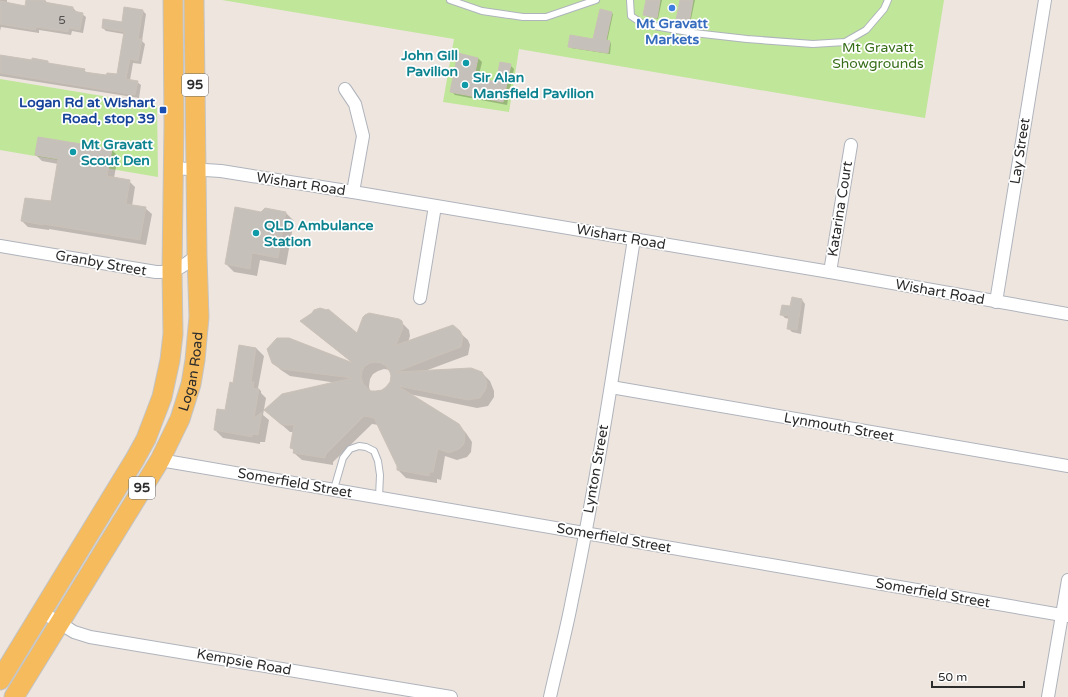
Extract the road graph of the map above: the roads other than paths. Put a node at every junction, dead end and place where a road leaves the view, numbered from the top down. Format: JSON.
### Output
{"nodes":[{"id":1,"x":173,"y":0,"type":"edge"},
{"id":2,"x":194,"y":0,"type":"edge"},
{"id":3,"x":450,"y":0,"type":"edge"},
{"id":4,"x":596,"y":0,"type":"edge"},
{"id":5,"x":630,"y":0,"type":"edge"},
{"id":6,"x":888,"y":0,"type":"edge"},
{"id":7,"x":1045,"y":0,"type":"edge"},
{"id":8,"x":345,"y":89,"type":"dead end"},
{"id":9,"x":851,"y":145,"type":"dead end"},
{"id":10,"x":173,"y":168,"type":"junction"},
{"id":11,"x":196,"y":170,"type":"junction"},
{"id":12,"x":353,"y":192,"type":"junction"},
{"id":13,"x":436,"y":206,"type":"junction"},
{"id":14,"x":634,"y":239,"type":"junction"},
{"id":15,"x":0,"y":246,"type":"edge"},
{"id":16,"x":197,"y":255,"type":"junction"},
{"id":17,"x":172,"y":271,"type":"junction"},
{"id":18,"x":830,"y":272,"type":"junction"},
{"id":19,"x":420,"y":298,"type":"dead end"},
{"id":20,"x":996,"y":302,"type":"junction"},
{"id":21,"x":1068,"y":314,"type":"edge"},
{"id":22,"x":611,"y":387,"type":"junction"},
{"id":23,"x":160,"y":460,"type":"junction"},
{"id":24,"x":1068,"y":466,"type":"edge"},
{"id":25,"x":334,"y":490,"type":"junction"},
{"id":26,"x":379,"y":497,"type":"junction"},
{"id":27,"x":585,"y":533,"type":"junction"},
{"id":28,"x":1068,"y":580,"type":"edge"},
{"id":29,"x":42,"y":612,"type":"junction"},
{"id":30,"x":1065,"y":615,"type":"edge"},
{"id":31,"x":60,"y":623,"type":"junction"},
{"id":32,"x":0,"y":680,"type":"edge"},
{"id":33,"x":14,"y":697,"type":"edge"},
{"id":34,"x":452,"y":697,"type":"edge"},
{"id":35,"x":550,"y":697,"type":"edge"},
{"id":36,"x":1048,"y":697,"type":"edge"}],
"edges":[{"from":1,"to":10,"type":"main road","name":"Logan Road","number":"95"},
{"from":2,"to":11,"type":"main road","name":"Logan Road","number":"95"},
{"from":3,"to":4,"type":"lane"},
{"from":5,"to":6,"type":"lane"},
{"from":7,"to":20,"type":"street","name":"Lay Street"},
{"from":8,"to":12,"type":"street"},
{"from":9,"to":18,"type":"street","name":"Katarina Court"},
{"from":10,"to":11,"type":"street","name":"Wishart Road"},
{"from":10,"to":17,"type":"main road","name":"Logan Road","number":"95"},
{"from":11,"to":12,"type":"street","name":"Wishart Road"},
{"from":11,"to":16,"type":"main road","name":"Logan Road","number":"95"},
{"from":12,"to":13,"type":"street","name":"Wishart Road"},
{"from":13,"to":14,"type":"street","name":"Wishart Road"},
{"from":13,"to":19,"type":"street"},
{"from":14,"to":18,"type":"street","name":"Wishart Road"},
{"from":14,"to":22,"type":"street","name":"Lynton Street"},
{"from":15,"to":17,"type":"street","name":"Granby Street"},
{"from":16,"to":17,"type":"street","name":"Granby Street"},
{"from":16,"to":23,"type":"main road","name":"Logan Road","number":"95"},
{"from":17,"to":29,"type":"main road","name":"Logan Road","number":"95"},
{"from":18,"to":20,"type":"street","name":"Wishart Road"},
{"from":20,"to":21,"type":"street","name":"Wishart Road"},
{"from":22,"to":24,"type":"street","name":"Lynmouth Street"},
{"from":22,"to":27,"type":"street","name":"Lynton Street"},
{"from":23,"to":25,"type":"street","name":"Somerfield Street"},
{"from":23,"to":31,"type":"main road","name":"Logan Road","number":"95"},
{"from":25,"to":26,"type":"street","name":"Somerfield Street"},
{"from":25,"to":26,"type":"lane"},
{"from":26,"to":27,"type":"street","name":"Somerfield Street"},
{"from":27,"to":30,"type":"street","name":"Somerfield Street"},
{"from":27,"to":35,"type":"street","name":"Lynton Street"},
{"from":28,"to":30,"type":"street"},
{"from":29,"to":31,"type":"street","name":"Kempsie Road"},
{"from":29,"to":32,"type":"main road","name":"Logan Road","number":"95"},
{"from":30,"to":36,"type":"street"},
{"from":31,"to":33,"type":"main road","name":"Logan Road","number":"95"},
{"from":31,"to":34,"type":"street","name":"Kempsie Road"}]}
